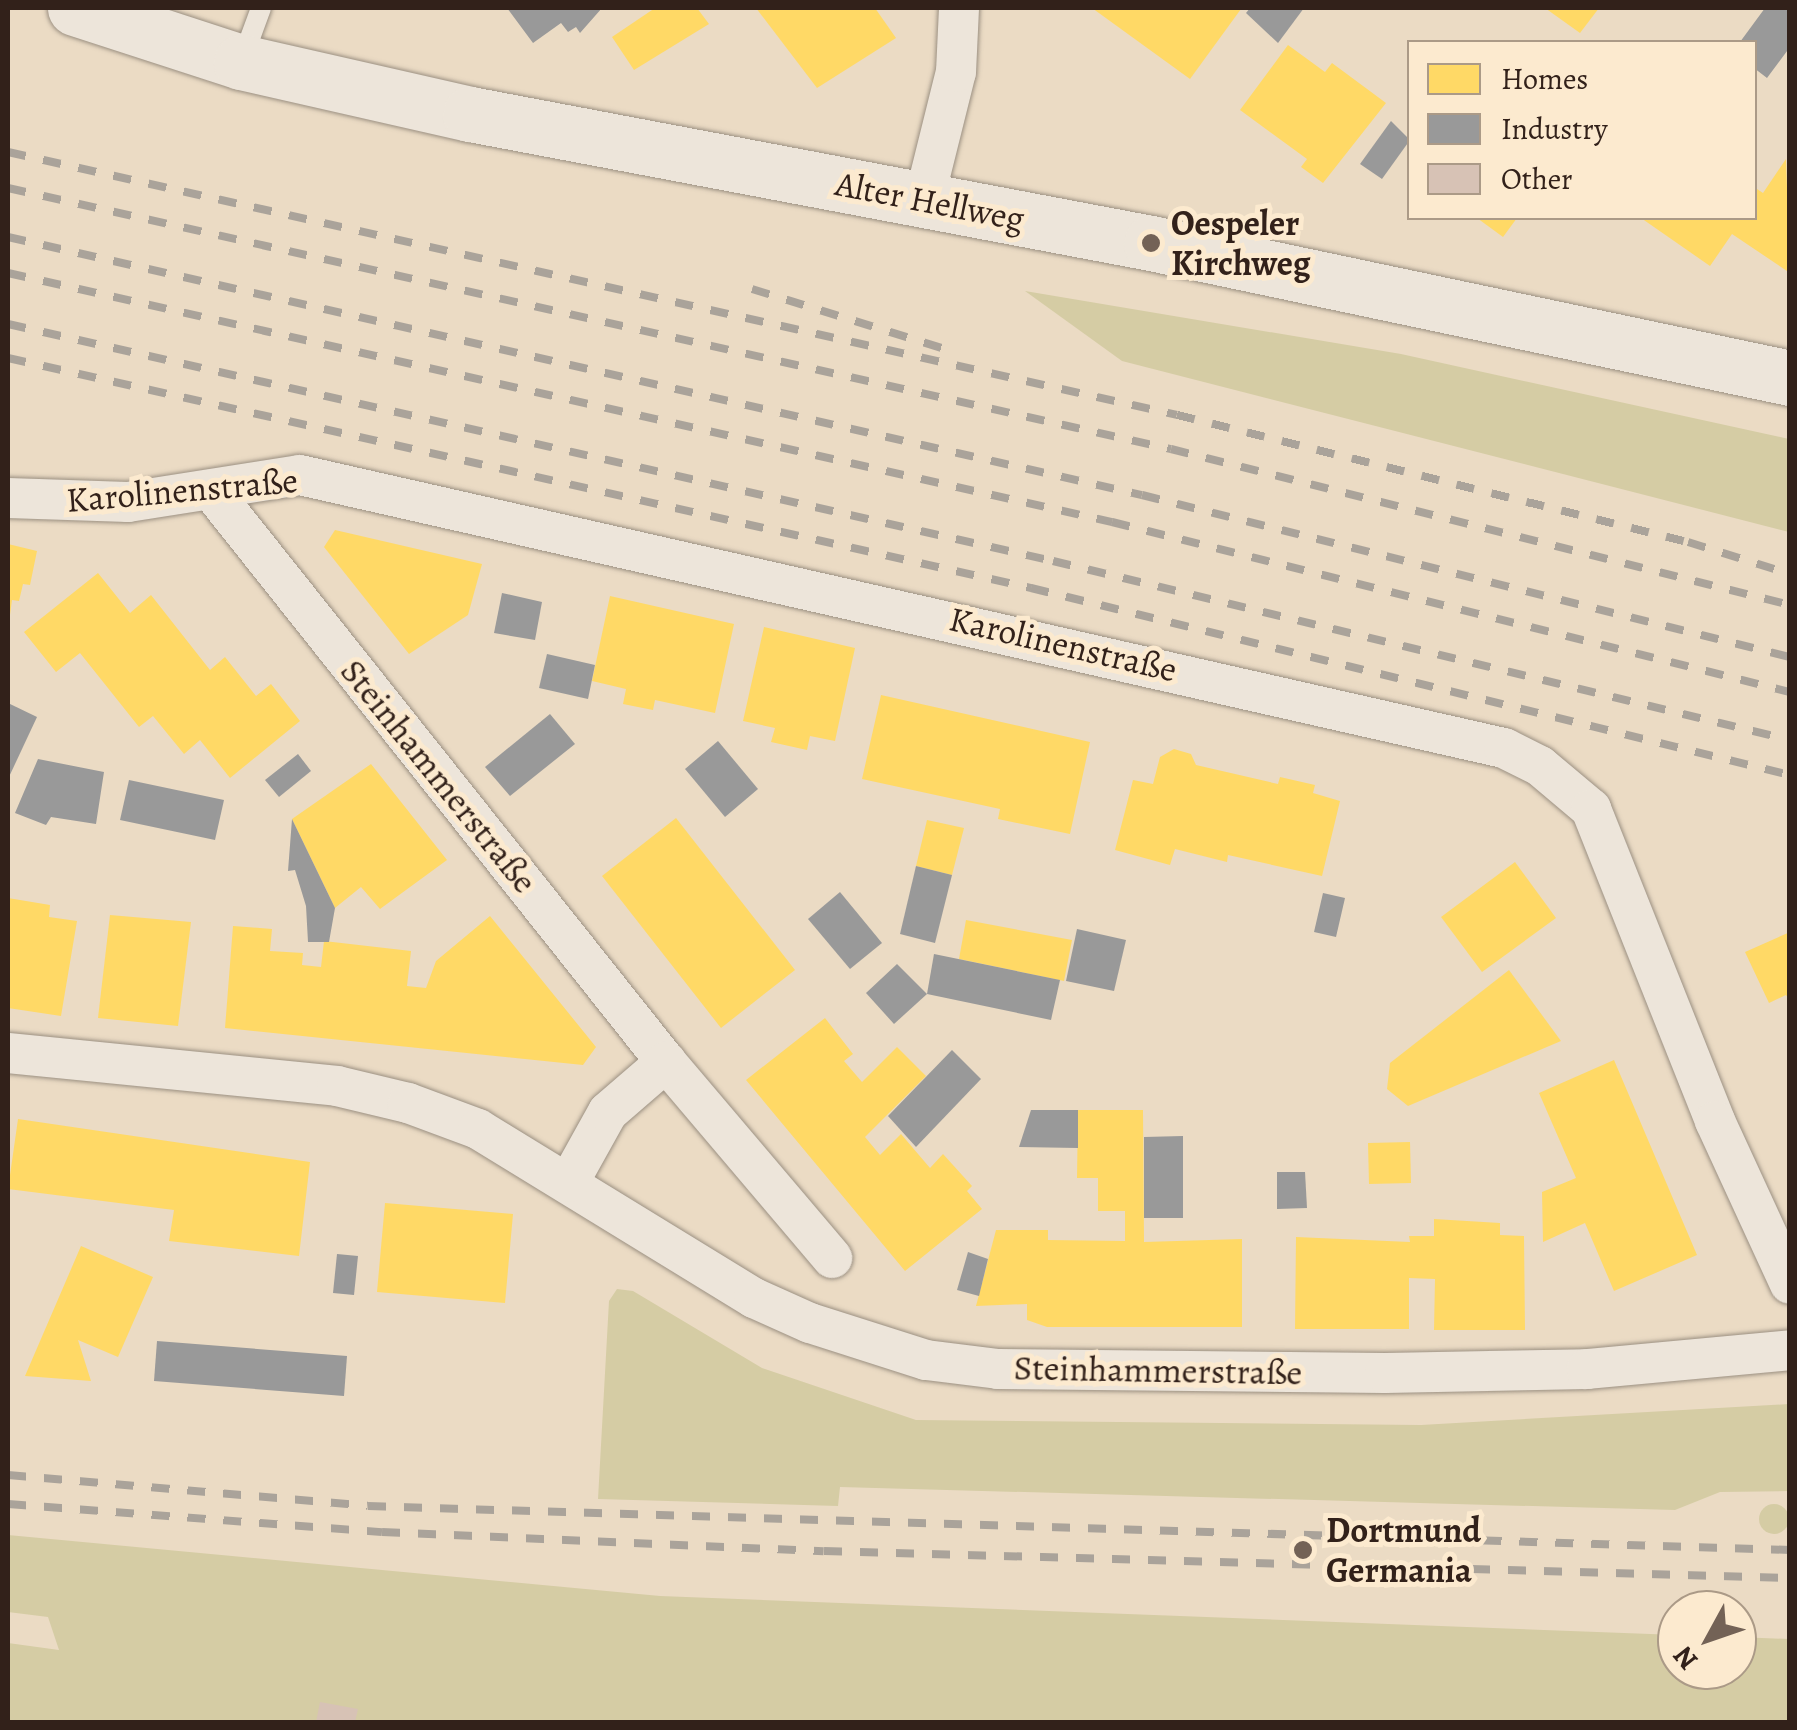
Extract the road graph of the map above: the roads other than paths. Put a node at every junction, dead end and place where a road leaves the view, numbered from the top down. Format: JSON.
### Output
{"nodes":[{"id":1,"x":75,"y":8,"type":"edge"},
{"id":2,"x":261,"y":8,"type":"edge"},
{"id":3,"x":959,"y":8,"type":"edge"},
{"id":4,"x":242,"y":62,"type":"junction"},
{"id":5,"x":924,"y":200,"type":"junction"},
{"id":6,"x":1790,"y":378,"type":"edge"},
{"id":7,"x":211,"y":490,"type":"junction"},
{"id":8,"x":8,"y":498,"type":"edge"},
{"id":9,"x":8,"y":1054,"type":"edge"},
{"id":10,"x":666,"y":1062,"type":"junction"},
{"id":11,"x":570,"y":1182,"type":"junction"},
{"id":12,"x":832,"y":1258,"type":"dead end"},
{"id":13,"x":1790,"y":1284,"type":"edge"},
{"id":14,"x":1790,"y":1350,"type":"edge"}],
"edges":[{"from":1,"to":4,"type":"street","name":"Alter Hellweg"},
{"from":2,"to":4,"type":"lane"},
{"from":3,"to":5,"type":"street"},
{"from":4,"to":5,"type":"street","name":"Alter Hellweg"},
{"from":5,"to":6,"type":"street","name":"Alter Hellweg"},
{"from":7,"to":8,"type":"street","name":"Karolinenstraße"},
{"from":7,"to":10,"type":"street","name":"Steinhammerstraße"},
{"from":7,"to":13,"type":"street","name":"Karolinenstraße"},
{"from":9,"to":11,"type":"street","name":"Steinhammerstraße"},
{"from":10,"to":11,"type":"street"},
{"from":10,"to":12,"type":"street","name":"Steinhammerstraße"},
{"from":11,"to":14,"type":"street","name":"Steinhammerstraße"}]}
